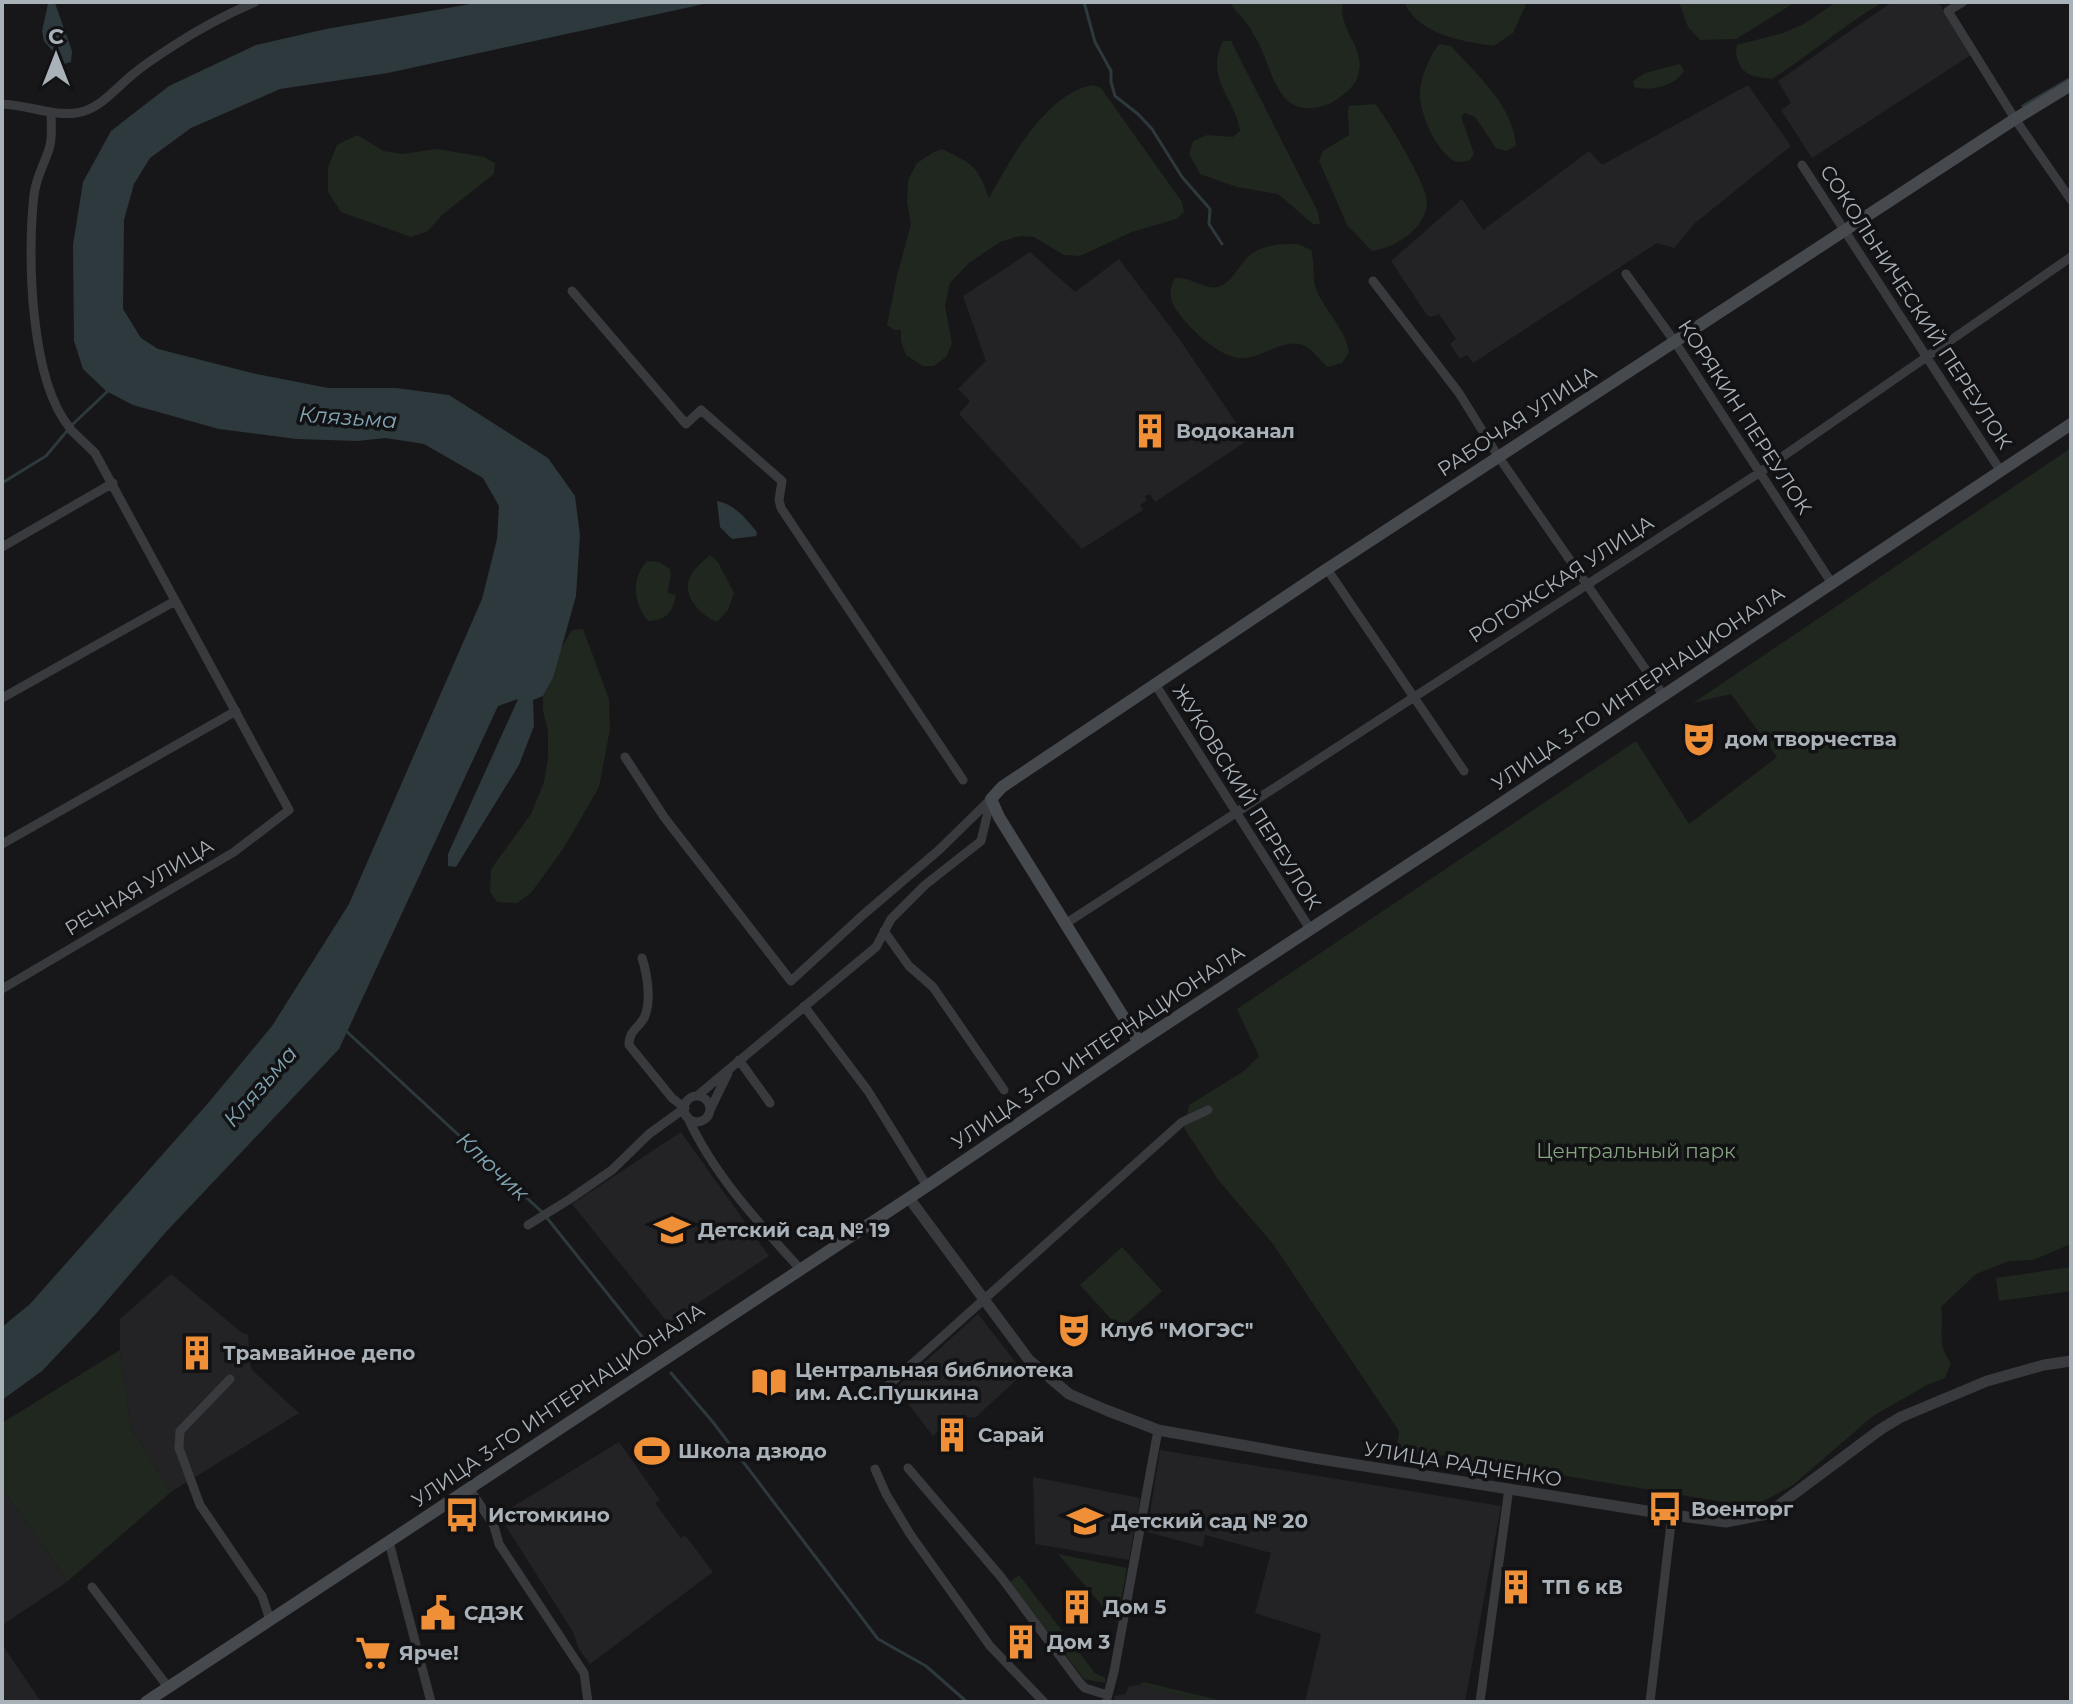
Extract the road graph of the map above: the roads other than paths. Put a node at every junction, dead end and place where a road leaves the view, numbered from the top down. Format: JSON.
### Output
{"nodes":[{"id":1,"x":255,"y":2,"type":"edge"},
{"id":2,"x":1963,"y":2,"type":"edge"},
{"id":3,"x":2071,"y":85,"type":"edge"},
{"id":4,"x":2,"y":104,"type":"edge"},
{"id":5,"x":51,"y":112,"type":"junction"},
{"id":6,"x":2015,"y":119,"type":"junction"},
{"id":7,"x":1802,"y":165,"type":"dead end"},
{"id":8,"x":2071,"y":200,"type":"edge"},
{"id":9,"x":1846,"y":230,"type":"junction"},
{"id":10,"x":2071,"y":257,"type":"edge"},
{"id":11,"x":1626,"y":274,"type":"dead end"},
{"id":12,"x":1373,"y":281,"type":"dead end"},
{"id":13,"x":572,"y":291,"type":"dead end"},
{"id":14,"x":1675,"y":342,"type":"junction"},
{"id":15,"x":1928,"y":357,"type":"junction"},
{"id":16,"x":2071,"y":424,"type":"edge"},
{"id":17,"x":1498,"y":456,"type":"junction"},
{"id":18,"x":2000,"y":470,"type":"junction"},
{"id":19,"x":1759,"y":473,"type":"junction"},
{"id":20,"x":113,"y":483,"type":"junction"},
{"id":21,"x":2,"y":547,"type":"edge"},
{"id":22,"x":1327,"y":569,"type":"junction"},
{"id":23,"x":1831,"y":582,"type":"junction"},
{"id":24,"x":1586,"y":584,"type":"junction"},
{"id":25,"x":175,"y":601,"type":"junction"},
{"id":26,"x":1155,"y":684,"type":"junction"},
{"id":27,"x":1664,"y":696,"type":"junction"},
{"id":28,"x":1414,"y":697,"type":"junction"},
{"id":29,"x":2,"y":698,"type":"edge"},
{"id":30,"x":236,"y":711,"type":"junction"},
{"id":31,"x":625,"y":757,"type":"dead end"},
{"id":32,"x":1464,"y":771,"type":"dead end"},
{"id":33,"x":963,"y":780,"type":"dead end"},
{"id":34,"x":991,"y":799,"type":"junction"},
{"id":35,"x":1236,"y":815,"type":"junction"},
{"id":36,"x":2,"y":844,"type":"edge"},
{"id":37,"x":1065,"y":924,"type":"junction"},
{"id":38,"x":1310,"y":929,"type":"junction"},
{"id":39,"x":884,"y":931,"type":"junction"},
{"id":40,"x":642,"y":958,"type":"dead end"},
{"id":41,"x":2,"y":989,"type":"edge"},
{"id":42,"x":804,"y":1006,"type":"junction"},
{"id":43,"x":1139,"y":1042,"type":"junction"},
{"id":44,"x":735,"y":1063,"type":"junction"},
{"id":45,"x":1004,"y":1090,"type":"dead end"},
{"id":46,"x":697,"y":1096,"type":"junction"},
{"id":47,"x":770,"y":1103,"type":"dead end"},
{"id":48,"x":710,"y":1110,"type":"junction"},
{"id":49,"x":1208,"y":1110,"type":"dead end"},
{"id":50,"x":686,"y":1112,"type":"junction"},
{"id":51,"x":702,"y":1121,"type":"junction"},
{"id":52,"x":697,"y":1138,"type":"junction"},
{"id":53,"x":927,"y":1186,"type":"junction"},
{"id":54,"x":909,"y":1198,"type":"junction"},
{"id":55,"x":528,"y":1225,"type":"dead end"},
{"id":56,"x":800,"y":1269,"type":"junction"},
{"id":57,"x":984,"y":1300,"type":"junction"},
{"id":58,"x":2071,"y":1361,"type":"edge"},
{"id":59,"x":230,"y":1379,"type":"dead end"},
{"id":60,"x":875,"y":1397,"type":"dead end"},
{"id":61,"x":1158,"y":1430,"type":"junction"},
{"id":62,"x":908,"y":1468,"type":"dead end"},
{"id":63,"x":875,"y":1469,"type":"dead end"},
{"id":64,"x":469,"y":1488,"type":"junction"},
{"id":65,"x":1509,"y":1488,"type":"junction"},
{"id":66,"x":1672,"y":1515,"type":"junction"},
{"id":67,"x":389,"y":1542,"type":"junction"},
{"id":68,"x":92,"y":1587,"type":"dead end"},
{"id":69,"x":270,"y":1620,"type":"junction"},
{"id":70,"x":168,"y":1687,"type":"junction"},
{"id":71,"x":1106,"y":1699,"type":"edge"},
{"id":72,"x":146,"y":1702,"type":"edge"},
{"id":73,"x":431,"y":1702,"type":"edge"},
{"id":74,"x":588,"y":1702,"type":"edge"},
{"id":75,"x":1044,"y":1702,"type":"edge"},
{"id":76,"x":1480,"y":1702,"type":"edge"},
{"id":77,"x":1650,"y":1702,"type":"edge"}],
"edges":[{"from":1,"to":5,"type":"street"},
{"from":2,"to":6,"type":"street"},
{"from":3,"to":6,"type":"main road","name":"РАБОЧАЯ УЛИЦА"},
{"from":4,"to":5,"type":"street"},
{"from":5,"to":20,"type":"street"},
{"from":6,"to":8,"type":"street"},
{"from":6,"to":9,"type":"main road","name":"РАБОЧАЯ УЛИЦА"},
{"from":7,"to":9,"type":"street","name":"СОКОЛЬНИЧЕСКИЙ ПЕРЕУЛОК"},
{"from":9,"to":14,"type":"main road","name":"РАБОЧАЯ УЛИЦА"},
{"from":9,"to":15,"type":"street","name":"СОКОЛЬНИЧЕСКИЙ ПЕРЕУЛОК"},
{"from":10,"to":15,"type":"street","name":"РОГОЖСКАЯ УЛИЦА"},
{"from":11,"to":14,"type":"street","name":"КОРЯКИН ПЕРЕУЛОК"},
{"from":12,"to":17,"type":"street"},
{"from":13,"to":33,"type":"street"},
{"from":14,"to":17,"type":"main road","name":"РАБОЧАЯ УЛИЦА"},
{"from":14,"to":19,"type":"street","name":"КОРЯКИН ПЕРЕУЛОК"},
{"from":15,"to":18,"type":"street","name":"СОКОЛЬНИЧЕСКИЙ ПЕРЕУЛОК"},
{"from":15,"to":19,"type":"street","name":"РОГОЖСКАЯ УЛИЦА"},
{"from":16,"to":18,"type":"main road","name":"УЛИЦА 3-ГО ИНТЕРНАЦИОНАЛА"},
{"from":17,"to":22,"type":"main road","name":"РАБОЧАЯ УЛИЦА"},
{"from":17,"to":24,"type":"street"},
{"from":18,"to":23,"type":"main road","name":"УЛИЦА 3-ГО ИНТЕРНАЦИОНАЛА"},
{"from":19,"to":23,"type":"street","name":"КОРЯКИН ПЕРЕУЛОК"},
{"from":19,"to":24,"type":"street","name":"РОГОЖСКАЯ УЛИЦА"},
{"from":20,"to":21,"type":"street"},
{"from":20,"to":25,"type":"street"},
{"from":22,"to":26,"type":"main road","name":"РАБОЧАЯ УЛИЦА"},
{"from":22,"to":28,"type":"street"},
{"from":23,"to":27,"type":"main road","name":"УЛИЦА 3-ГО ИНТЕРНАЦИОНАЛА"},
{"from":24,"to":27,"type":"street"},
{"from":24,"to":28,"type":"street","name":"РОГОЖСКАЯ УЛИЦА"},
{"from":25,"to":29,"type":"street"},
{"from":25,"to":30,"type":"street"},
{"from":26,"to":34,"type":"main road","name":"РАБОЧАЯ УЛИЦА"},
{"from":26,"to":35,"type":"street","name":"ЖУКОВСКИЙ ПЕРЕУЛОК"},
{"from":27,"to":38,"type":"main road","name":"УЛИЦА 3-ГО ИНТЕРНАЦИОНАЛА"},
{"from":28,"to":32,"type":"street"},
{"from":28,"to":35,"type":"street","name":"РОГОЖСКАЯ УЛИЦА"},
{"from":30,"to":36,"type":"street"},
{"from":30,"to":41,"type":"street","name":"РЕЧНАЯ УЛИЦА"},
{"from":31,"to":34,"type":"street"},
{"from":34,"to":37,"type":"main road"},
{"from":34,"to":39,"type":"street"},
{"from":35,"to":37,"type":"street","name":"РОГОЖСКАЯ УЛИЦА"},
{"from":35,"to":38,"type":"street","name":"ЖУКОВСКИЙ ПЕРЕУЛОК"},
{"from":37,"to":43,"type":"main road"},
{"from":38,"to":43,"type":"main road","name":"УЛИЦА 3-ГО ИНТЕРНАЦИОНАЛА"},
{"from":39,"to":42,"type":"street"},
{"from":39,"to":45,"type":"street"},
{"from":40,"to":50,"type":"street"},
{"from":42,"to":44,"type":"street"},
{"from":42,"to":53,"type":"street"},
{"from":43,"to":53,"type":"main road","name":"УЛИЦА 3-ГО ИНТЕРНАЦИОНАЛА"},
{"from":44,"to":46,"type":"street"},
{"from":44,"to":47,"type":"street"},
{"from":44,"to":48,"type":"street"},
{"from":46,"to":48,"type":"street"},
{"from":46,"to":50,"type":"street"},
{"from":48,"to":51,"type":"street"},
{"from":49,"to":57,"type":"street"},
{"from":50,"to":51,"type":"street"},
{"from":50,"to":52,"type":"street"},
{"from":50,"to":55,"type":"street"},
{"from":51,"to":52,"type":"street"},
{"from":52,"to":56,"type":"street"},
{"from":53,"to":54,"type":"main road","name":"УЛИЦА 3-ГО ИНТЕРНАЦИОНАЛА"},
{"from":54,"to":56,"type":"main road","name":"УЛИЦА 3-ГО ИНТЕРНАЦИОНАЛА"},
{"from":54,"to":57,"type":"street","name":"УЛИЦА РАДЧЕНКО"},
{"from":56,"to":64,"type":"main road","name":"УЛИЦА 3-ГО ИНТЕРНАЦИОНАЛА"},
{"from":57,"to":60,"type":"street"},
{"from":57,"to":61,"type":"street","name":"УЛИЦА РАДЧЕНКО"},
{"from":58,"to":66,"type":"street","name":"УЛИЦА РАДЧЕНКО"},
{"from":59,"to":69,"type":"street"},
{"from":61,"to":65,"type":"street","name":"УЛИЦА РАДЧЕНКО"},
{"from":61,"to":71,"type":"street"},
{"from":62,"to":71,"type":"street"},
{"from":63,"to":75,"type":"street"},
{"from":64,"to":67,"type":"main road","name":"УЛИЦА 3-ГО ИНТЕРНАЦИОНАЛА"},
{"from":64,"to":74,"type":"street"},
{"from":65,"to":66,"type":"street","name":"УЛИЦА РАДЧЕНКО"},
{"from":65,"to":76,"type":"street"},
{"from":66,"to":77,"type":"street"},
{"from":67,"to":69,"type":"main road","name":"УЛИЦА 3-ГО ИНТЕРНАЦИОНАЛА"},
{"from":67,"to":73,"type":"street"},
{"from":68,"to":70,"type":"street"},
{"from":69,"to":70,"type":"main road","name":"УЛИЦА 3-ГО ИНТЕРНАЦИОНАЛА"},
{"from":70,"to":72,"type":"main road","name":"УЛИЦА 3-ГО ИНТЕРНАЦИОНАЛА"}]}
